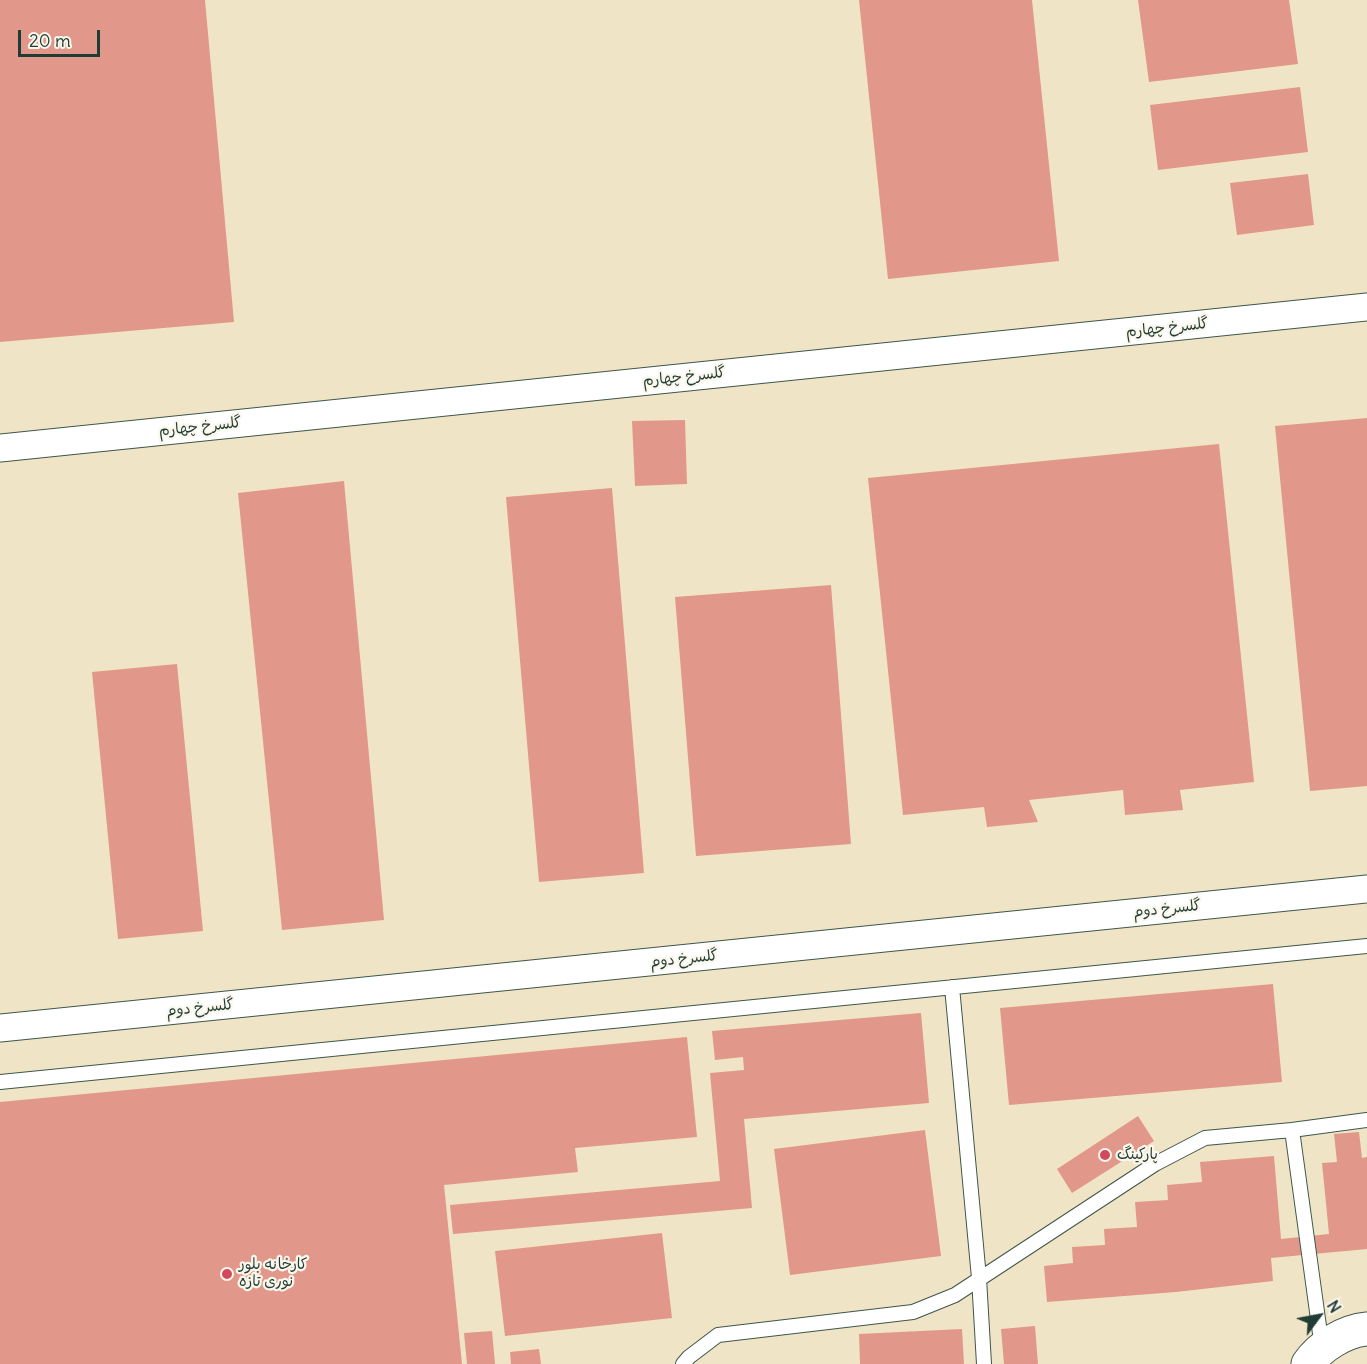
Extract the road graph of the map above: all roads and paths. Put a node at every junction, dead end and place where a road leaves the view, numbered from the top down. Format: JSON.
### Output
{"nodes":[{"id":1,"x":1367,"y":307,"type":"edge"},
{"id":2,"x":0,"y":448,"type":"edge"},
{"id":3,"x":1367,"y":889,"type":"edge"},
{"id":4,"x":1367,"y":946,"type":"edge"},
{"id":5,"x":952,"y":987,"type":"junction"},
{"id":6,"x":0,"y":1028,"type":"edge"},
{"id":7,"x":0,"y":1082,"type":"edge"},
{"id":8,"x":1367,"y":1120,"type":"edge"},
{"id":9,"x":1292,"y":1131,"type":"junction"},
{"id":10,"x":979,"y":1278,"type":"junction"},
{"id":11,"x":1367,"y":1329,"type":"edge"},
{"id":12,"x":1315,"y":1357,"type":"edge"},
{"id":13,"x":683,"y":1364,"type":"edge"},
{"id":14,"x":984,"y":1364,"type":"edge"}],
"edges":[{"from":1,"to":2,"type":"street","name":"گلسرخ چهارم"},
{"from":3,"to":6,"type":"street","name":"گلسرخ دوم"},
{"from":4,"to":5,"type":"lane"},
{"from":5,"to":7,"type":"lane"},
{"from":5,"to":10,"type":"lane"},
{"from":8,"to":9,"type":"lane"},
{"from":9,"to":10,"type":"lane"},
{"from":9,"to":12,"type":"lane"},
{"from":10,"to":13,"type":"lane"},
{"from":10,"to":14,"type":"lane"},
{"from":11,"to":12,"type":"street"}]}
